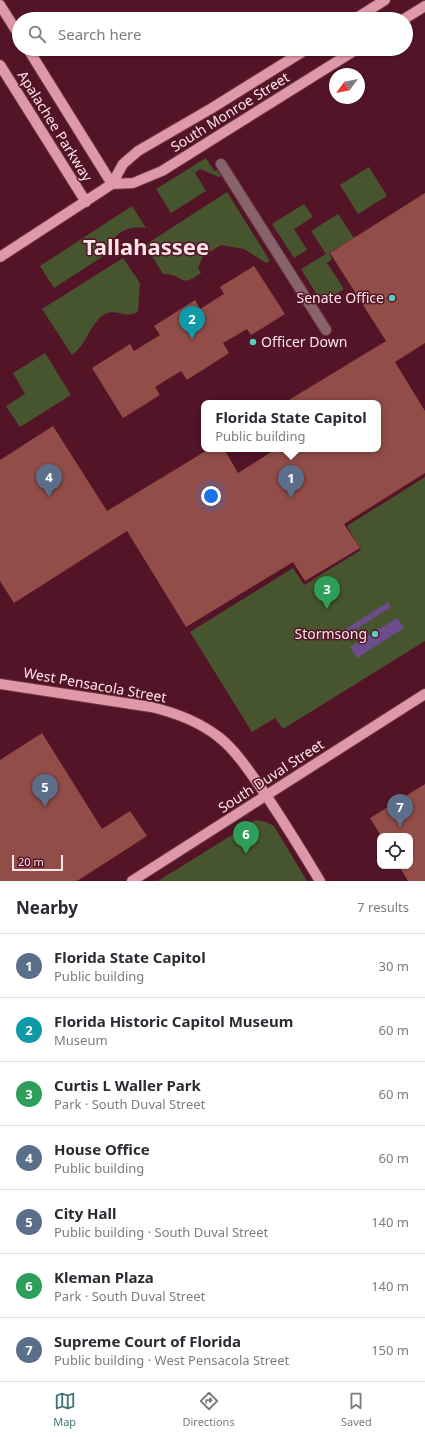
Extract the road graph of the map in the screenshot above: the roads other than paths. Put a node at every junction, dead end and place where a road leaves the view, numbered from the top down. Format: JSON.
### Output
{"nodes":[{"id":1,"x":385,"y":0,"type":"edge"},
{"id":2,"x":0,"y":5,"type":"edge"},
{"id":3,"x":425,"y":6,"type":"edge"},
{"id":4,"x":366,"y":12,"type":"edge"},
{"id":5,"x":413,"y":13,"type":"edge"},
{"id":6,"x":12,"y":24,"type":"edge"},
{"id":7,"x":32,"y":56,"type":"edge"},
{"id":8,"x":296,"y":56,"type":"edge"},
{"id":9,"x":346,"y":56,"type":"edge"},
{"id":10,"x":0,"y":65,"type":"edge"},
{"id":11,"x":221,"y":164,"type":"dead end"},
{"id":12,"x":112,"y":184,"type":"junction"},
{"id":13,"x":86,"y":202,"type":"junction"},
{"id":14,"x":0,"y":257,"type":"edge"},
{"id":15,"x":326,"y":330,"type":"dead end"},
{"id":16,"x":0,"y":684,"type":"edge"},
{"id":17,"x":425,"y":694,"type":"edge"},
{"id":18,"x":266,"y":796,"type":"junction"},
{"id":19,"x":132,"y":881,"type":"edge"},
{"id":20,"x":320,"y":881,"type":"edge"}],
"edges":[{"from":1,"to":4,"type":"main road"},
{"from":2,"to":6,"type":"main road"},
{"from":3,"to":5,"type":"main road"},
{"from":7,"to":12,"type":"main road","name":"Apalachee Parkway"},
{"from":8,"to":12,"type":"main road","name":"South Monroe Street"},
{"from":9,"to":12,"type":"main road","name":"South Monroe Street"},
{"from":10,"to":13,"type":"main road","name":"Apalachee Parkway"},
{"from":11,"to":15,"type":"street"},
{"from":12,"to":13,"type":"main road","name":"South Monroe Street"},
{"from":13,"to":14,"type":"main road","name":"South Monroe Street"},
{"from":16,"to":18,"type":"main road","name":"West Pensacola Street"},
{"from":17,"to":18,"type":"main road","name":"South Duval Street"},
{"from":18,"to":19,"type":"main road","name":"South Duval Street"},
{"from":18,"to":20,"type":"main road","name":"West Pensacola Street"}]}
